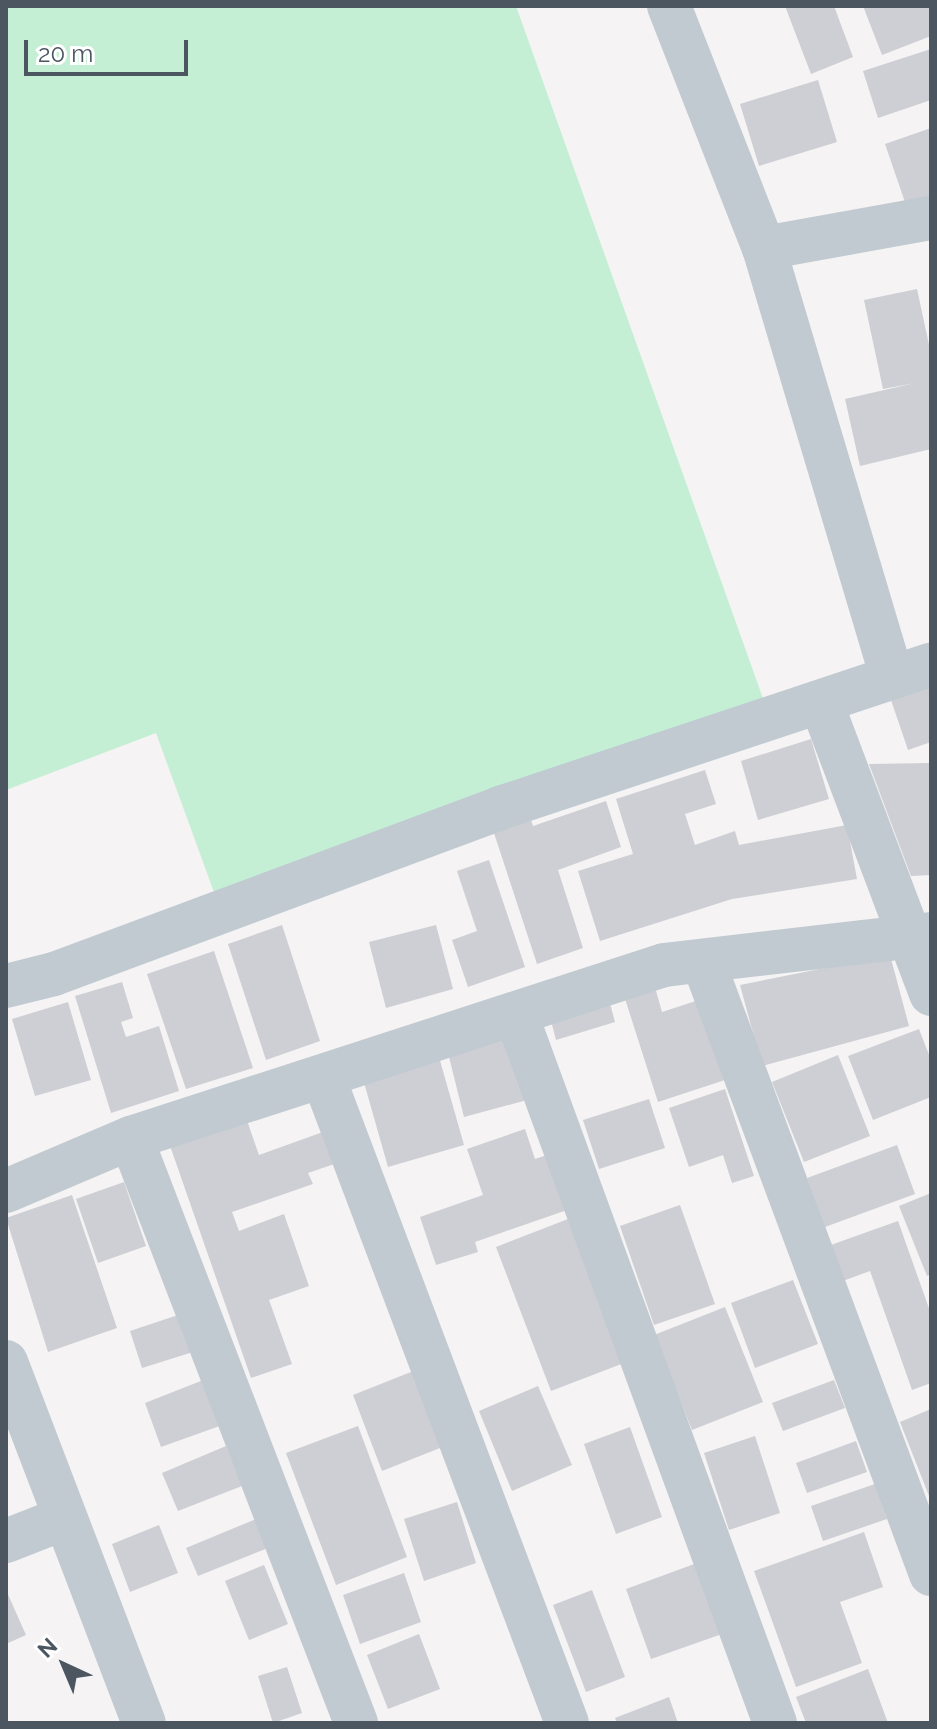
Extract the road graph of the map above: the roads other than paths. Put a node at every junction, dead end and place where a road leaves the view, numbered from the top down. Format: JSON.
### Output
{"nodes":[{"id":1,"x":669,"y":6,"type":"edge"},
{"id":2,"x":931,"y":218,"type":"edge"},
{"id":3,"x":764,"y":248,"type":"junction"},
{"id":4,"x":912,"y":671,"type":"edge"},
{"id":5,"x":822,"y":705,"type":"junction"},
{"id":6,"x":920,"y":934,"type":"edge"},
{"id":7,"x":703,"y":961,"type":"junction"},
{"id":8,"x":6,"y":986,"type":"edge"},
{"id":9,"x":931,"y":994,"type":"edge"},
{"id":10,"x":517,"y":1017,"type":"junction"},
{"id":11,"x":324,"y":1079,"type":"junction"},
{"id":12,"x":131,"y":1138,"type":"junction"},
{"id":13,"x":6,"y":1191,"type":"edge"},
{"id":14,"x":6,"y":1362,"type":"edge"},
{"id":15,"x":65,"y":1518,"type":"junction"},
{"id":16,"x":6,"y":1541,"type":"edge"},
{"id":17,"x":931,"y":1574,"type":"edge"},
{"id":18,"x":144,"y":1723,"type":"edge"},
{"id":19,"x":356,"y":1723,"type":"edge"},
{"id":20,"x":567,"y":1723,"type":"edge"},
{"id":21,"x":775,"y":1723,"type":"edge"}],
"edges":[{"from":1,"to":3,"type":"street"},
{"from":2,"to":3,"type":"street"},
{"from":3,"to":4,"type":"street"},
{"from":4,"to":5,"type":"street"},
{"from":5,"to":6,"type":"street"},
{"from":5,"to":8,"type":"street"},
{"from":6,"to":7,"type":"street"},
{"from":6,"to":9,"type":"street"},
{"from":7,"to":10,"type":"street"},
{"from":7,"to":17,"type":"street"},
{"from":10,"to":11,"type":"street"},
{"from":10,"to":21,"type":"street"},
{"from":11,"to":12,"type":"street"},
{"from":11,"to":20,"type":"street"},
{"from":12,"to":13,"type":"street"},
{"from":12,"to":19,"type":"street"},
{"from":14,"to":15,"type":"street"},
{"from":15,"to":16,"type":"street"},
{"from":15,"to":18,"type":"street"}]}
